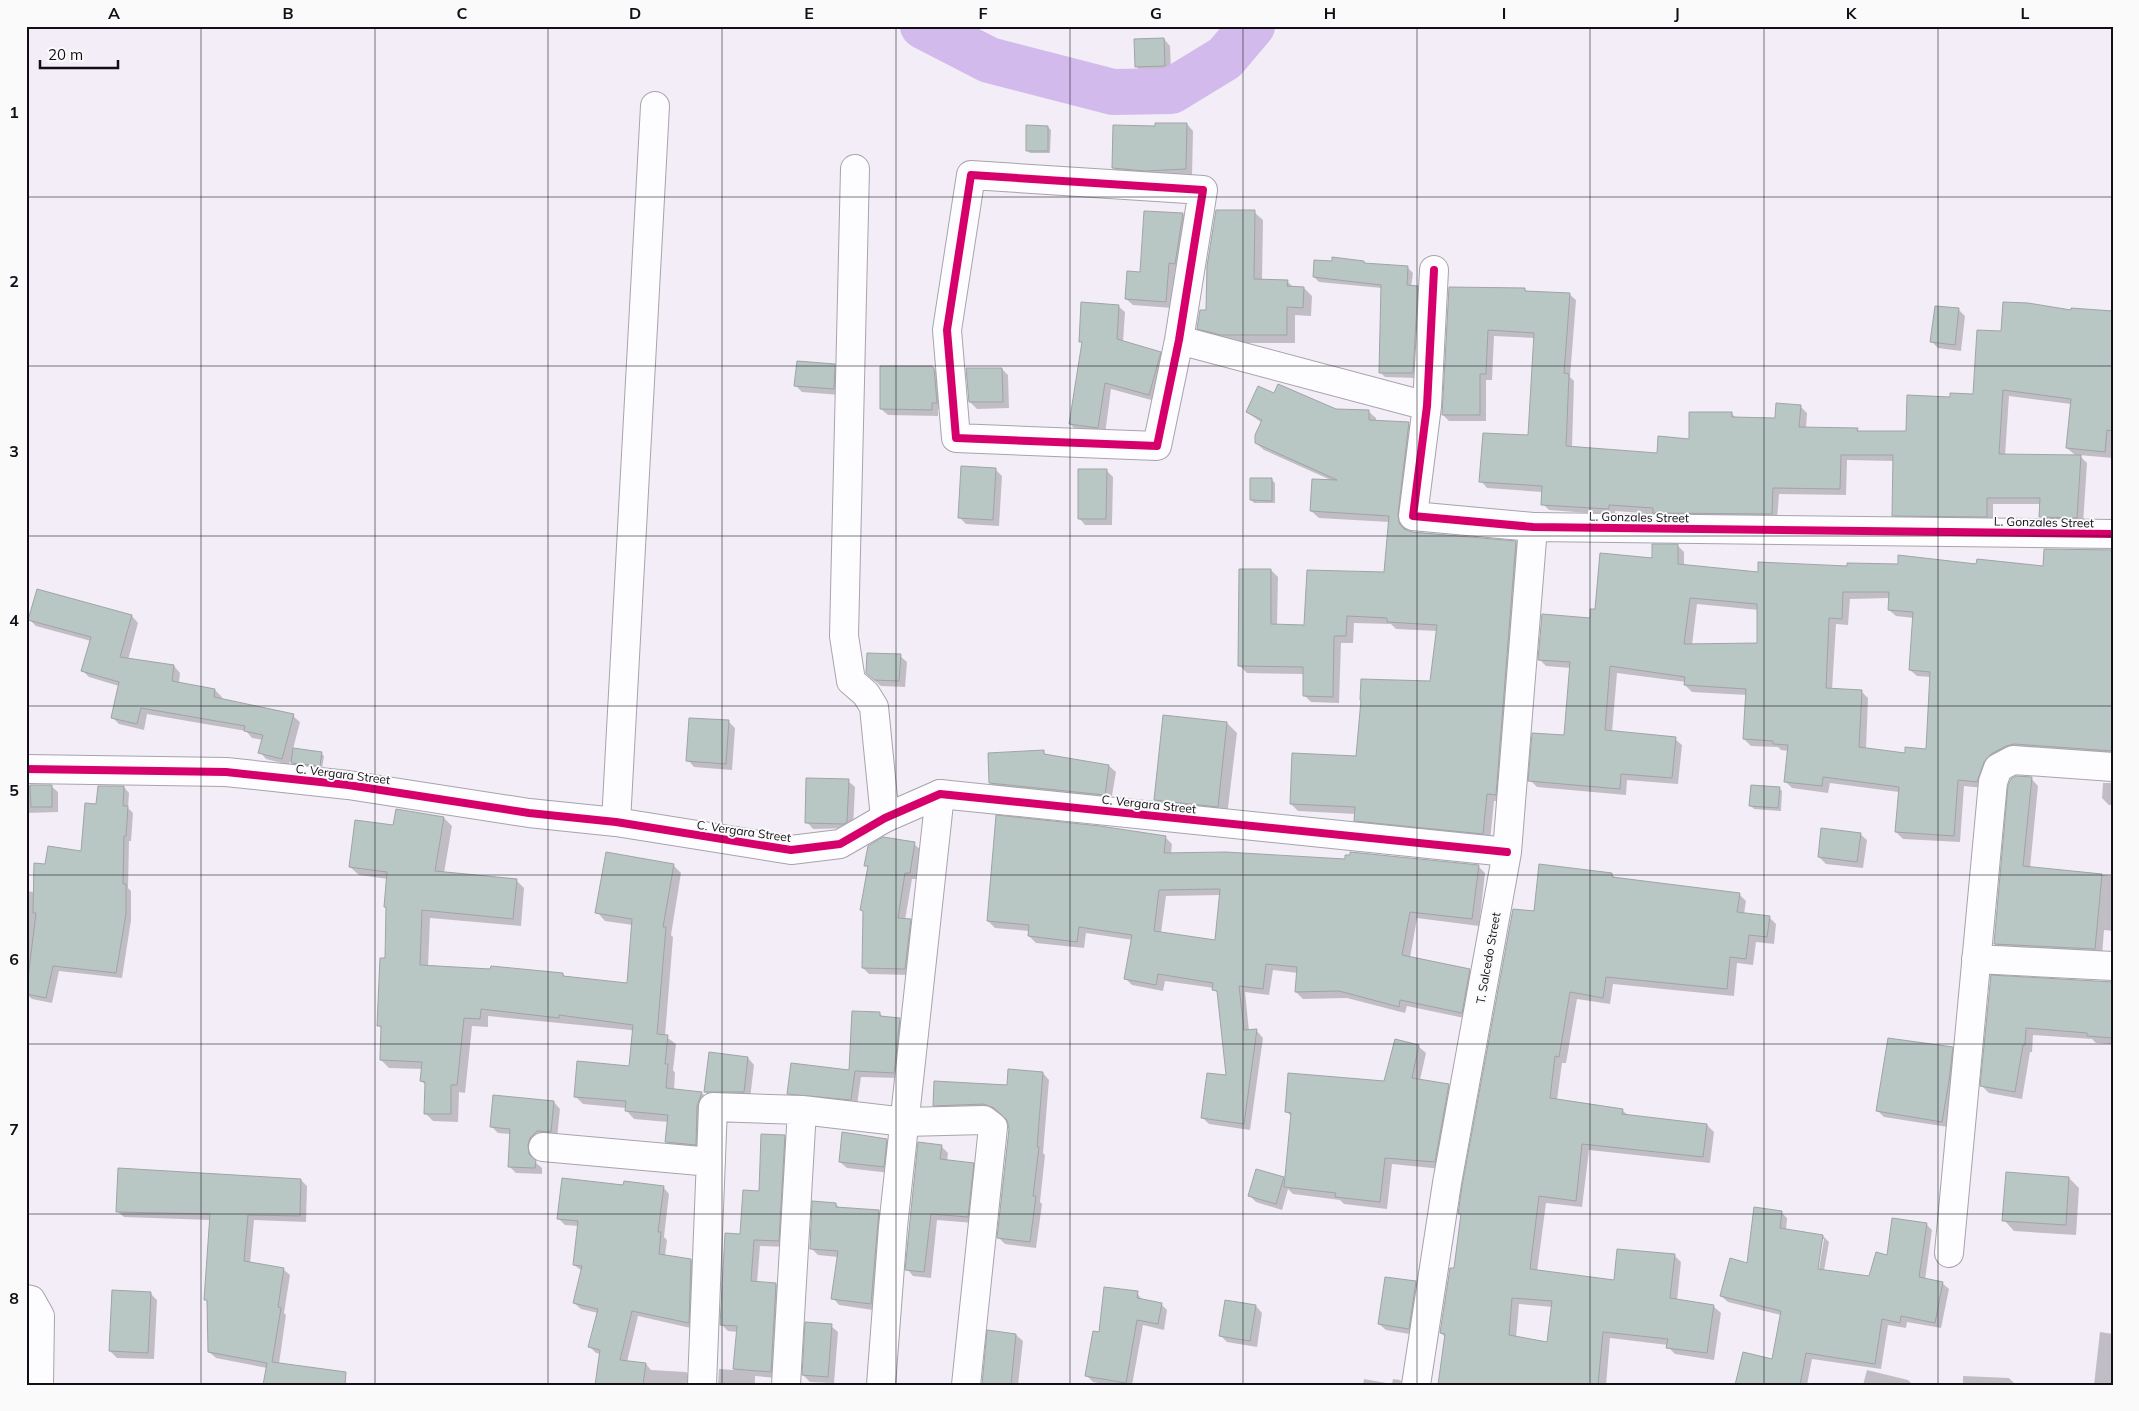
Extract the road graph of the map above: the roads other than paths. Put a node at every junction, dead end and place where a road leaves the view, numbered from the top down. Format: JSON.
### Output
{"nodes":[{"id":1,"x":655,"y":106,"type":"dead end"},
{"id":2,"x":855,"y":169,"type":"dead end"},
{"id":3,"x":1434,"y":270,"type":"dead end"},
{"id":4,"x":1179,"y":340,"type":"junction"},
{"id":5,"x":1427,"y":406,"type":"junction"},
{"id":6,"x":1533,"y":527,"type":"junction"},
{"id":7,"x":2113,"y":534,"type":"edge"},
{"id":8,"x":2113,"y":767,"type":"edge"},
{"id":9,"x":26,"y":769,"type":"edge"},
{"id":10,"x":940,"y":794,"type":"junction"},
{"id":11,"x":885,"y":818,"type":"junction"},
{"id":12,"x":616,"y":822,"type":"junction"},
{"id":13,"x":1507,"y":852,"type":"junction"},
{"id":14,"x":1976,"y":959,"type":"junction"},
{"id":15,"x":2113,"y":966,"type":"edge"},
{"id":16,"x":802,"y":1110,"type":"junction"},
{"id":17,"x":905,"y":1122,"type":"junction"},
{"id":18,"x":543,"y":1147,"type":"dead end"},
{"id":19,"x":711,"y":1162,"type":"junction"},
{"id":20,"x":1949,"y":1253,"type":"dead end"},
{"id":21,"x":26,"y":1299,"type":"edge"},
{"id":22,"x":39,"y":1385,"type":"edge"},
{"id":23,"x":702,"y":1385,"type":"edge"},
{"id":24,"x":786,"y":1385,"type":"edge"},
{"id":25,"x":881,"y":1385,"type":"edge"},
{"id":26,"x":966,"y":1385,"type":"edge"},
{"id":27,"x":1416,"y":1385,"type":"edge"}],
"edges":[{"from":1,"to":12,"type":"street"},
{"from":2,"to":11,"type":"street"},
{"from":3,"to":5,"type":"street","name":"L. Gonzales Street"},
{"from":4,"to":4,"type":"street"},
{"from":4,"to":5,"type":"street"},
{"from":5,"to":6,"type":"street","name":"L. Gonzales Street"},
{"from":6,"to":7,"type":"street","name":"L. Gonzales Street"},
{"from":6,"to":13,"type":"street","name":"T. Salcedo Street"},
{"from":8,"to":14,"type":"street"},
{"from":9,"to":12,"type":"street","name":"C. Vergara Street"},
{"from":10,"to":11,"type":"street","name":"C. Vergara Street"},
{"from":10,"to":13,"type":"street","name":"C. Vergara Street"},
{"from":10,"to":17,"type":"street"},
{"from":11,"to":12,"type":"street","name":"C. Vergara Street"},
{"from":13,"to":27,"type":"street","name":"T. Salcedo Street"},
{"from":14,"to":15,"type":"street"},
{"from":14,"to":20,"type":"street"},
{"from":16,"to":17,"type":"street"},
{"from":16,"to":19,"type":"street"},
{"from":16,"to":24,"type":"street"},
{"from":17,"to":25,"type":"street"},
{"from":17,"to":26,"type":"street"},
{"from":18,"to":19,"type":"street"},
{"from":19,"to":23,"type":"street"},
{"from":21,"to":22,"type":"street"}]}
